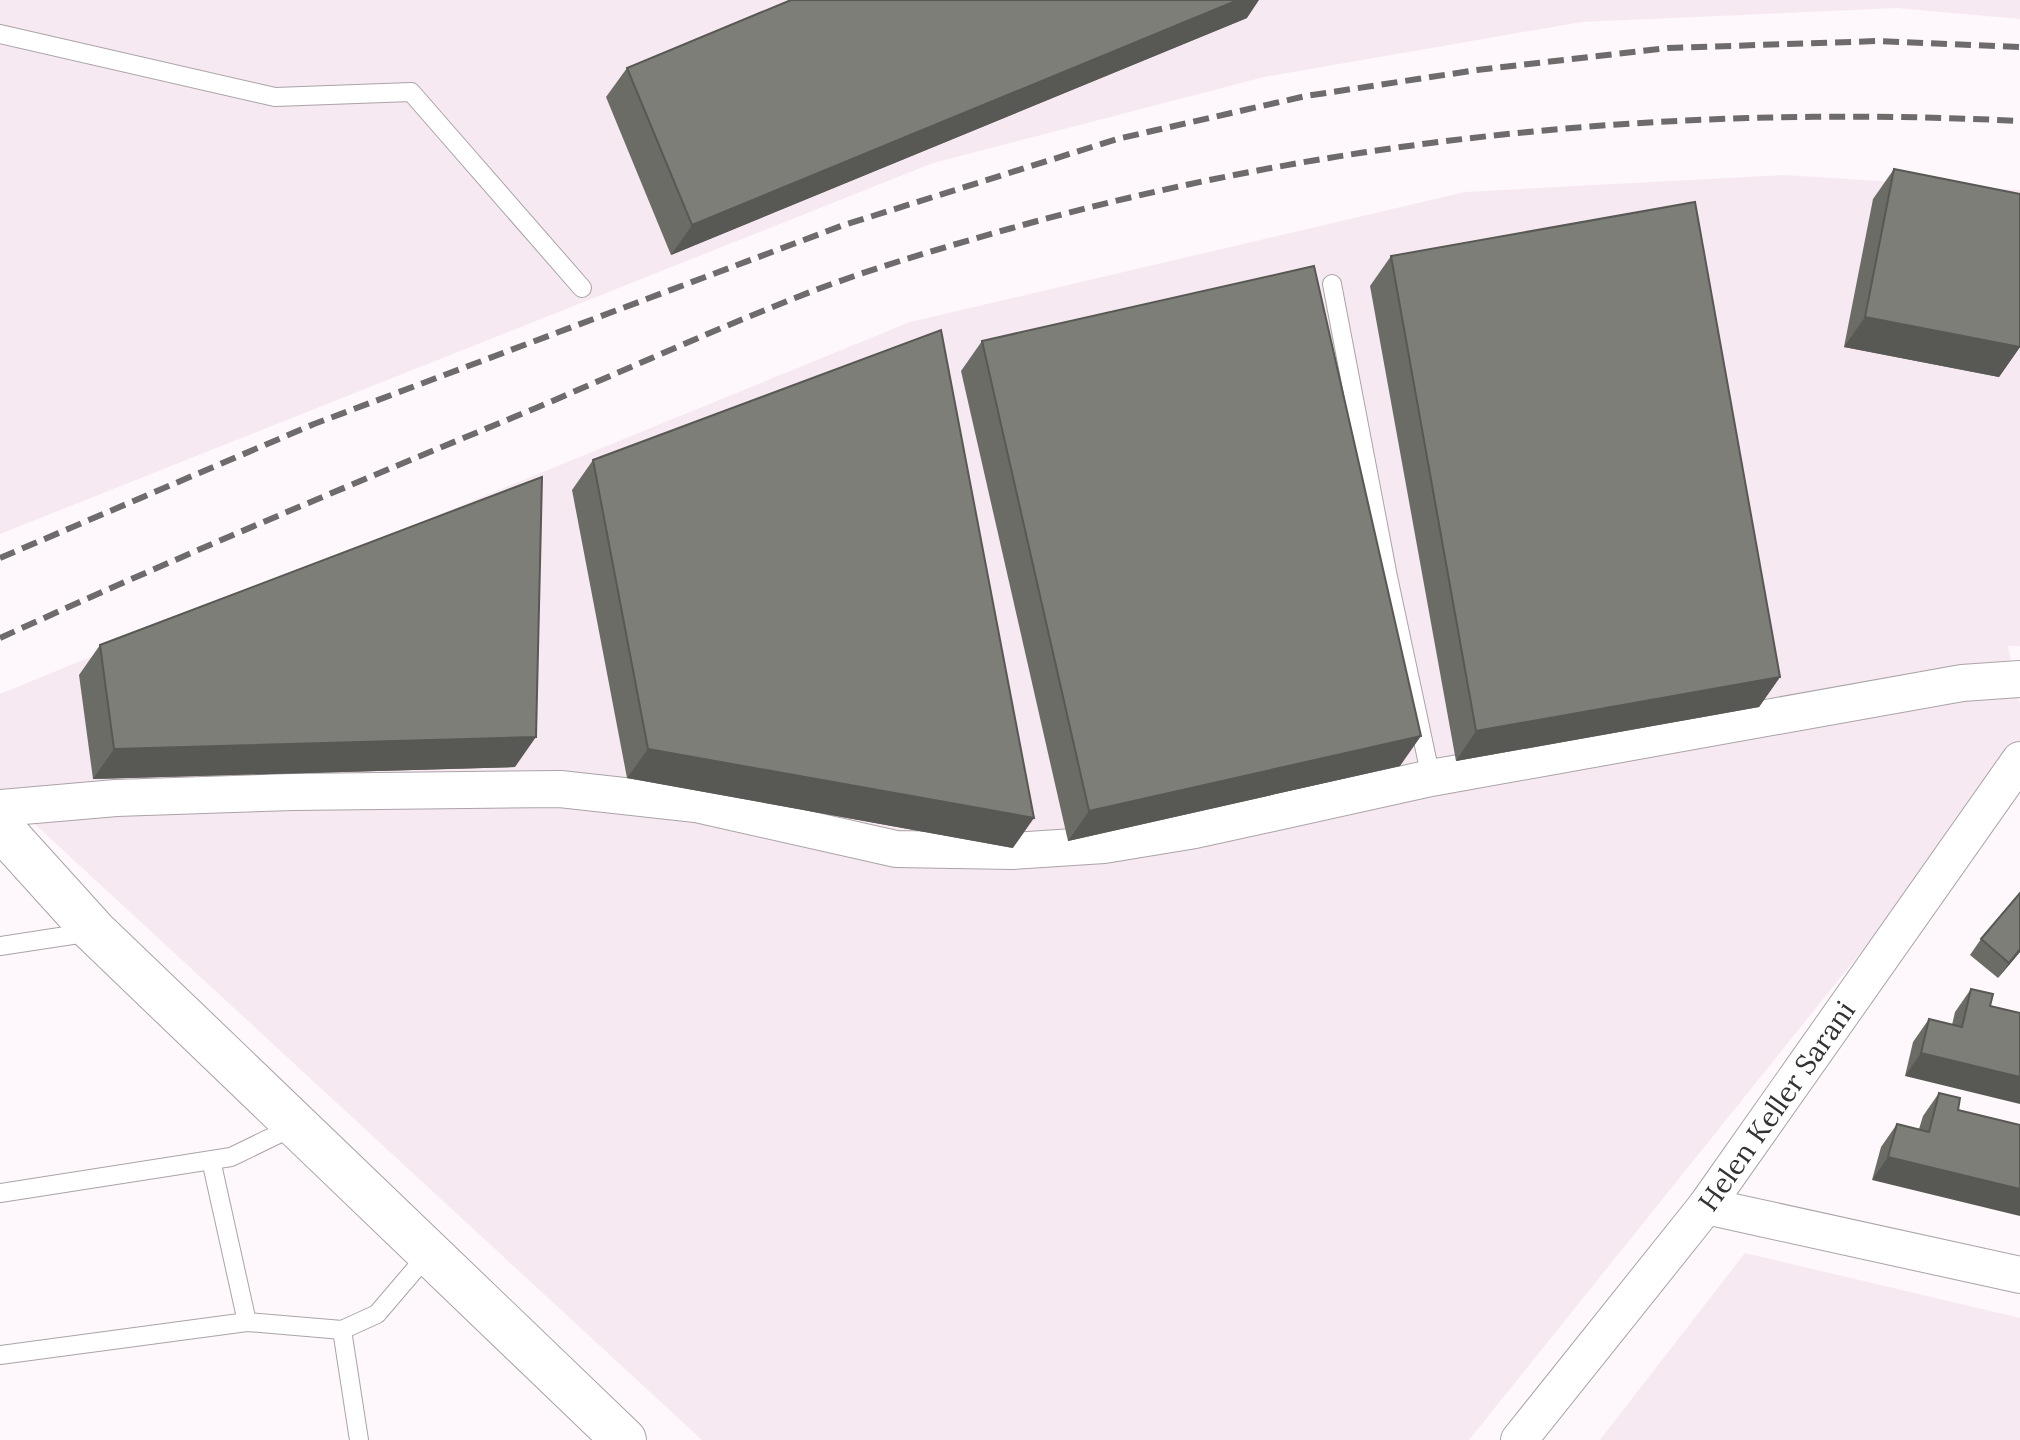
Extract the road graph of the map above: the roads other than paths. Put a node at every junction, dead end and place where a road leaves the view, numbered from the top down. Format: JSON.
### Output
{"nodes":[{"id":1,"x":0,"y":34,"type":"edge"},
{"id":2,"x":1332,"y":284,"type":"dead end"},
{"id":3,"x":582,"y":288,"type":"dead end"},
{"id":4,"x":2020,"y":679,"type":"edge"},
{"id":5,"x":2020,"y":760,"type":"edge"},
{"id":6,"x":1431,"y":778,"type":"junction"},
{"id":7,"x":1,"y":824,"type":"edge"},
{"id":8,"x":94,"y":931,"type":"junction"},
{"id":9,"x":0,"y":946,"type":"edge"},
{"id":10,"x":296,"y":1125,"type":"junction"},
{"id":11,"x":211,"y":1160,"type":"junction"},
{"id":12,"x":0,"y":1193,"type":"edge"},
{"id":13,"x":1706,"y":1206,"type":"junction"},
{"id":14,"x":429,"y":1253,"type":"junction"},
{"id":15,"x":2020,"y":1275,"type":"edge"},
{"id":16,"x":247,"y":1322,"type":"junction"},
{"id":17,"x":342,"y":1330,"type":"junction"},
{"id":18,"x":0,"y":1355,"type":"edge"},
{"id":19,"x":359,"y":1440,"type":"edge"},
{"id":20,"x":624,"y":1440,"type":"edge"},
{"id":21,"x":1519,"y":1440,"type":"edge"}],
"edges":[{"from":1,"to":3,"type":"lane"},
{"from":2,"to":6,"type":"lane"},
{"from":4,"to":6,"type":"street"},
{"from":5,"to":13,"type":"street","name":"Helen Keller Sarani"},
{"from":6,"to":7,"type":"street"},
{"from":7,"to":8,"type":"street"},
{"from":8,"to":9,"type":"lane"},
{"from":8,"to":10,"type":"street"},
{"from":10,"to":11,"type":"lane"},
{"from":10,"to":14,"type":"street"},
{"from":11,"to":12,"type":"lane"},
{"from":11,"to":16,"type":"lane"},
{"from":13,"to":15,"type":"street"},
{"from":13,"to":21,"type":"street","name":"Helen Keller Sarani"},
{"from":14,"to":17,"type":"lane"},
{"from":14,"to":20,"type":"street"},
{"from":16,"to":17,"type":"lane"},
{"from":16,"to":18,"type":"lane"},
{"from":17,"to":19,"type":"lane"}]}
